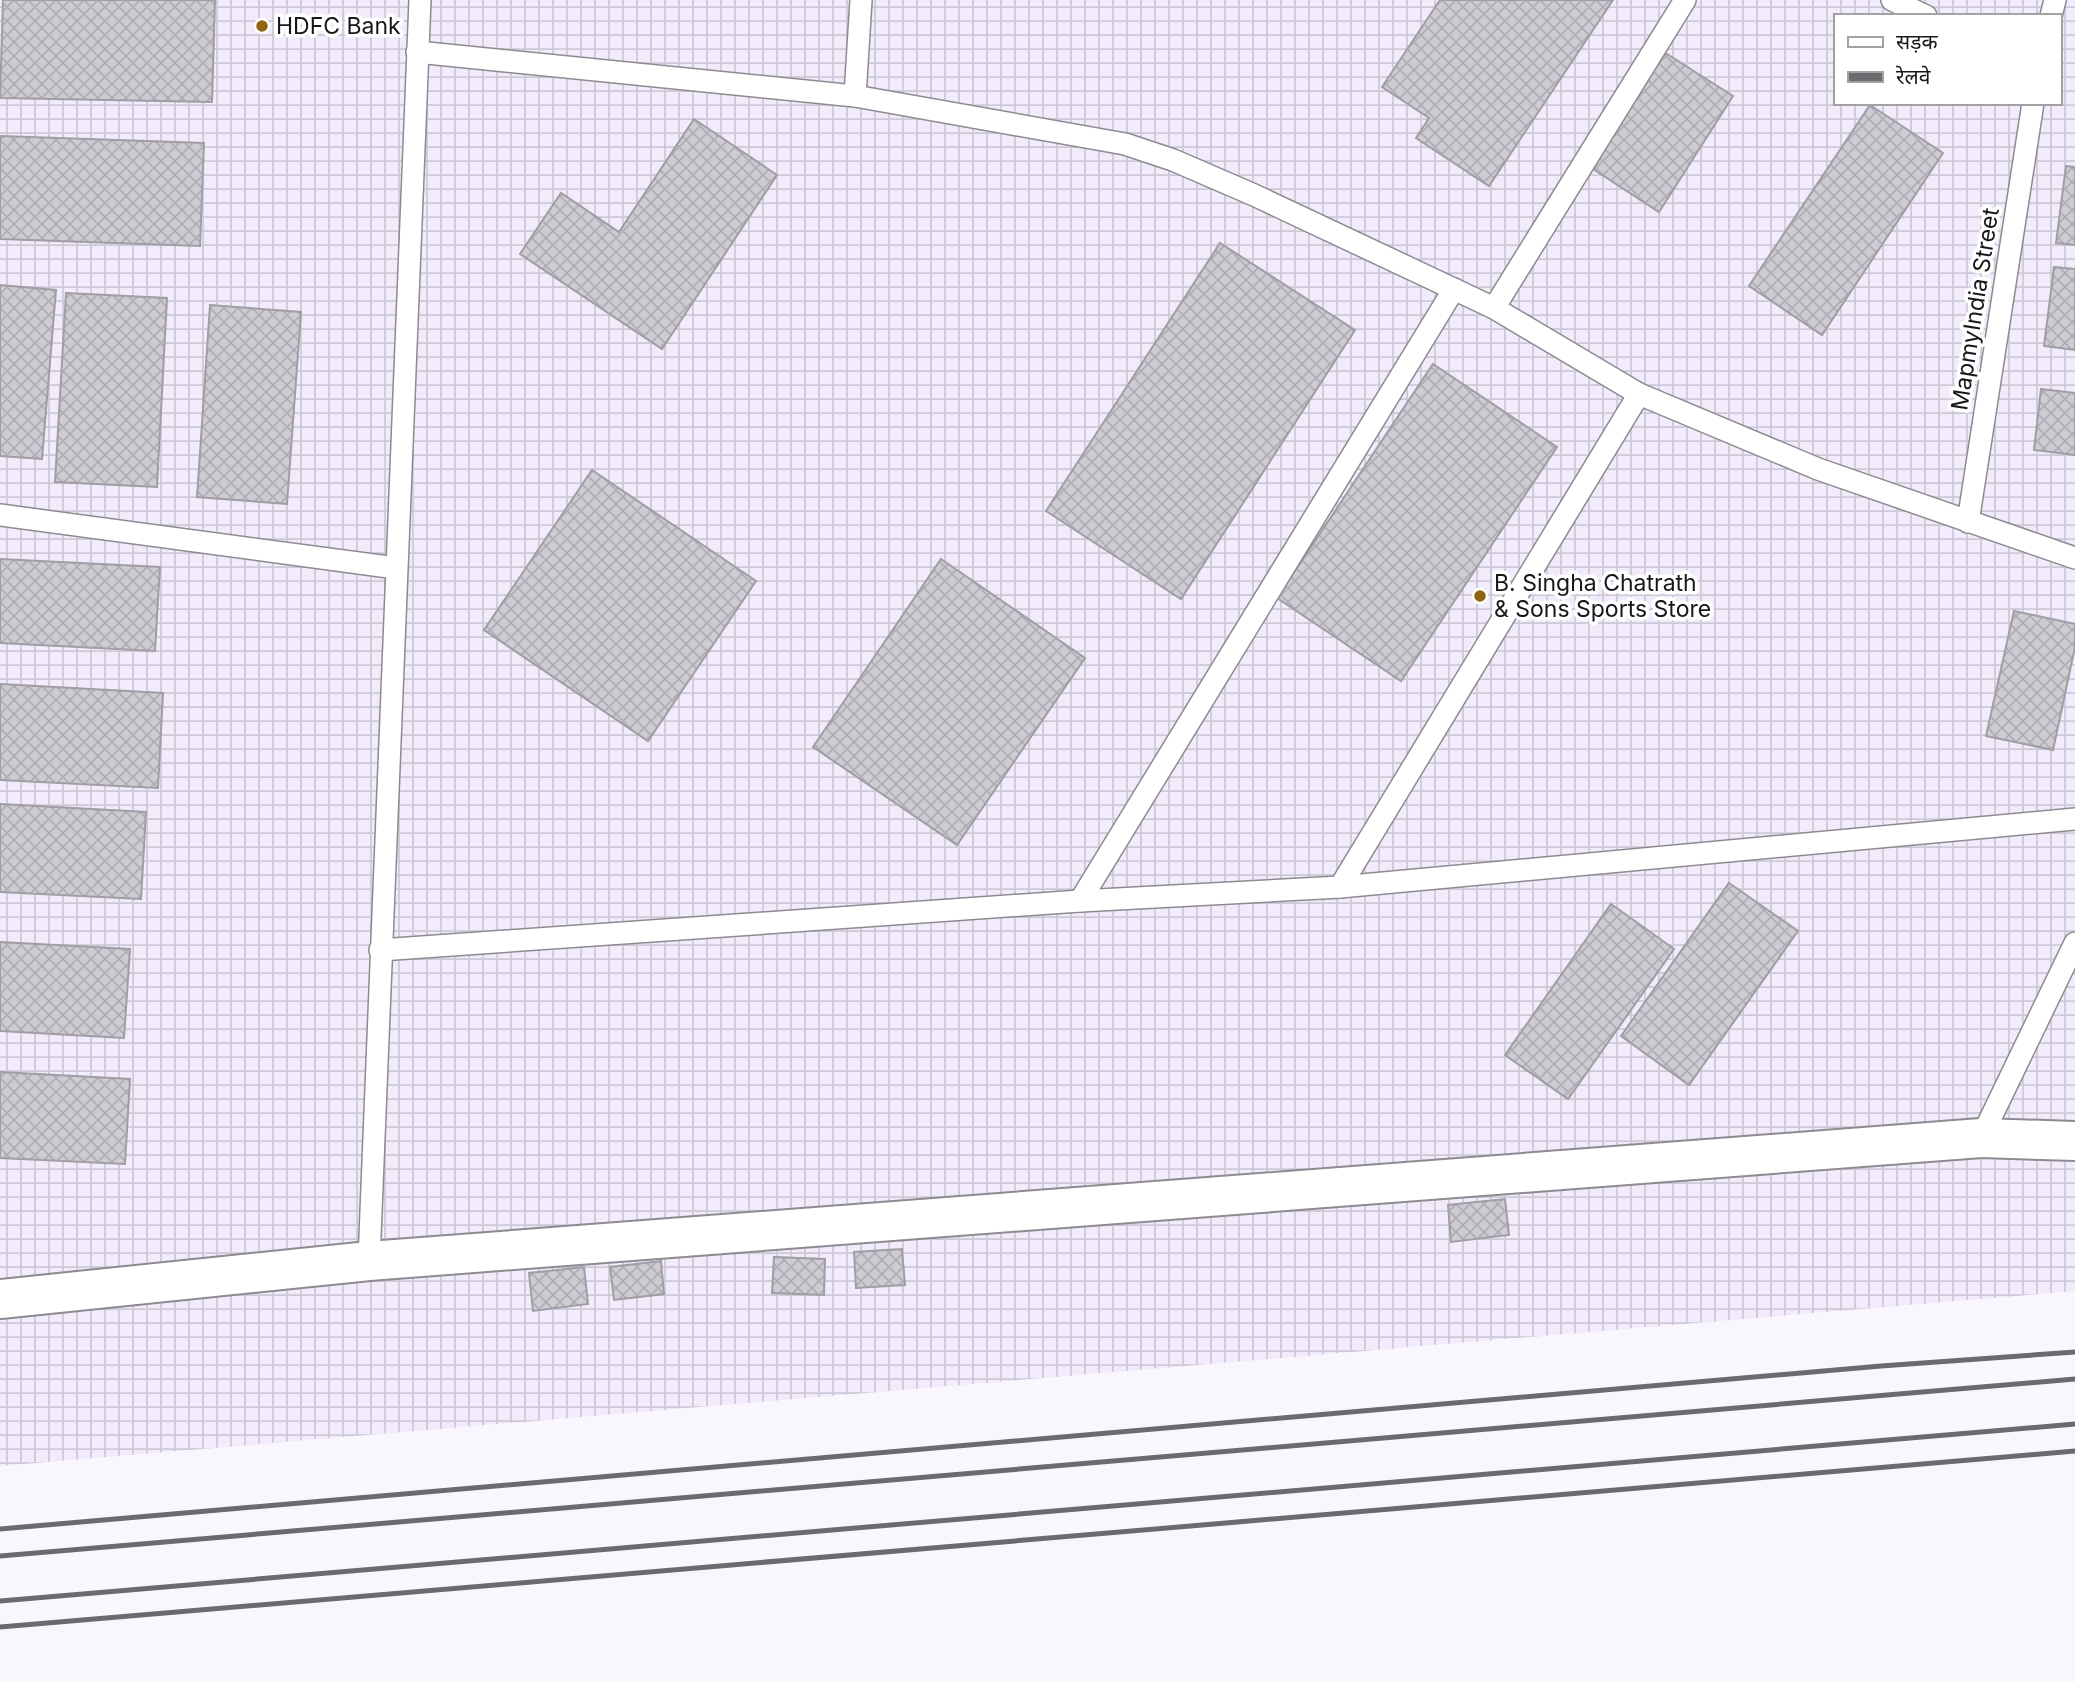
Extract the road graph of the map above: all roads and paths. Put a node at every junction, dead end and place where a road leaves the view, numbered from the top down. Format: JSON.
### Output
{"nodes":[{"id":1,"x":420,"y":0,"type":"edge"},
{"id":2,"x":862,"y":0,"type":"edge"},
{"id":3,"x":1685,"y":0,"type":"edge"},
{"id":4,"x":1892,"y":0,"type":"edge"},
{"id":5,"x":1922,"y":14,"type":"edge"},
{"id":6,"x":417,"y":52,"type":"junction"},
{"id":7,"x":855,"y":96,"type":"junction"},
{"id":8,"x":2033,"y":105,"type":"edge"},
{"id":9,"x":1454,"y":289,"type":"junction"},
{"id":10,"x":1494,"y":308,"type":"junction"},
{"id":11,"x":1639,"y":394,"type":"junction"},
{"id":12,"x":0,"y":515,"type":"edge"},
{"id":13,"x":1968,"y":522,"type":"junction"},
{"id":14,"x":2075,"y":558,"type":"edge"},
{"id":15,"x":396,"y":568,"type":"junction"},
{"id":16,"x":2075,"y":819,"type":"edge"},
{"id":17,"x":1340,"y":887,"type":"junction"},
{"id":18,"x":1080,"y":901,"type":"junction"},
{"id":19,"x":2075,"y":943,"type":"edge"},
{"id":20,"x":380,"y":950,"type":"junction"},
{"id":21,"x":1981,"y":1138,"type":"junction"},
{"id":22,"x":2075,"y":1141,"type":"edge"},
{"id":23,"x":369,"y":1261,"type":"junction"},
{"id":24,"x":0,"y":1298,"type":"edge"}],
"edges":[{"from":1,"to":6,"type":"lane"},
{"from":2,"to":7,"type":"lane"},
{"from":3,"to":10,"type":"lane"},
{"from":4,"to":5,"type":"lane"},
{"from":6,"to":7,"type":"lane"},
{"from":6,"to":15,"type":"lane"},
{"from":7,"to":9,"type":"lane"},
{"from":8,"to":13,"type":"lane","name":"MapmyIndia Street"},
{"from":9,"to":10,"type":"lane"},
{"from":9,"to":18,"type":"lane"},
{"from":10,"to":11,"type":"lane"},
{"from":11,"to":13,"type":"lane"},
{"from":11,"to":17,"type":"lane"},
{"from":12,"to":15,"type":"lane"},
{"from":13,"to":14,"type":"lane"},
{"from":15,"to":20,"type":"lane"},
{"from":16,"to":17,"type":"lane"},
{"from":17,"to":18,"type":"lane"},
{"from":18,"to":20,"type":"lane"},
{"from":19,"to":21,"type":"lane"},
{"from":20,"to":23,"type":"lane"},
{"from":21,"to":22,"type":"street"},
{"from":21,"to":23,"type":"street"},
{"from":23,"to":24,"type":"street"}]}
